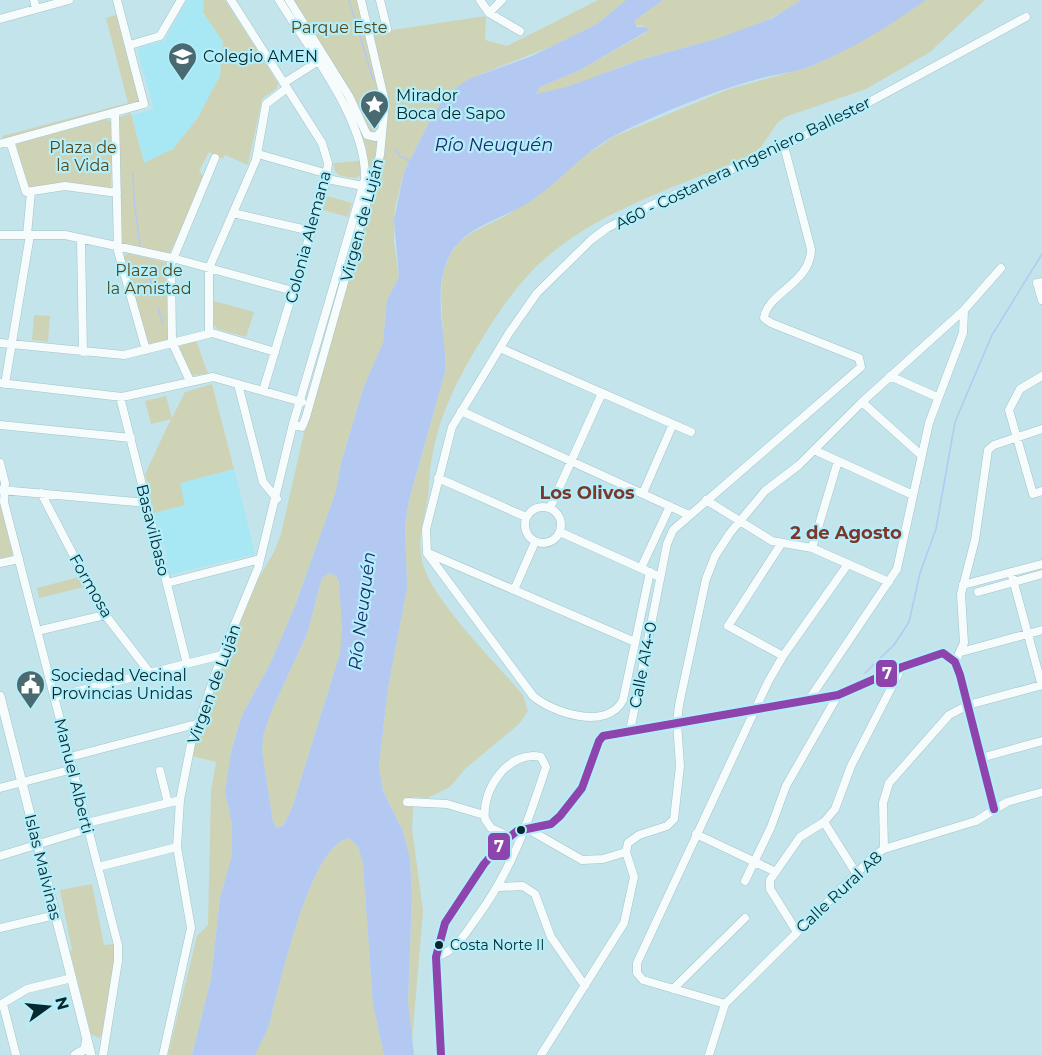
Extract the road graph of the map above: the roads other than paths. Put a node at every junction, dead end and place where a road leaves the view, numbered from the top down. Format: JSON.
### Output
{"nodes":[{"id":1,"x":34,"y":0,"type":"edge"},
{"id":2,"x":69,"y":0,"type":"edge"},
{"id":3,"x":117,"y":0,"type":"edge"},
{"id":4,"x":181,"y":0,"type":"edge"},
{"id":5,"x":231,"y":0,"type":"edge"},
{"id":6,"x":279,"y":0,"type":"edge"},
{"id":7,"x":289,"y":0,"type":"edge"},
{"id":8,"x":361,"y":0,"type":"edge"},
{"id":9,"x":380,"y":0,"type":"edge"},
{"id":10,"x":480,"y":0,"type":"edge"},
{"id":11,"x":502,"y":0,"type":"edge"},
{"id":12,"x":36,"y":9,"type":"junction"},
{"id":13,"x":489,"y":13,"type":"junction"},
{"id":14,"x":1026,"y":17,"type":"dead end"},
{"id":15,"x":0,"y":19,"type":"edge"},
{"id":16,"x":387,"y":29,"type":"dead end"},
{"id":17,"x":520,"y":31,"type":"dead end"},
{"id":18,"x":130,"y":45,"type":"junction"},
{"id":19,"x":317,"y":62,"type":"junction"},
{"id":20,"x":285,"y":85,"type":"junction"},
{"id":21,"x":115,"y":113,"type":"junction"},
{"id":22,"x":383,"y":128,"type":"junction"},
{"id":23,"x":10,"y":141,"type":"junction"},
{"id":24,"x":0,"y":144,"type":"edge"},
{"id":25,"x":784,"y":146,"type":"junction"},
{"id":26,"x":258,"y":154,"type":"junction"},
{"id":27,"x":215,"y":158,"type":"dead end"},
{"id":28,"x":327,"y":176,"type":"junction"},
{"id":29,"x":363,"y":186,"type":"junction"},
{"id":30,"x":372,"y":188,"type":"junction"},
{"id":31,"x":31,"y":192,"type":"junction"},
{"id":32,"x":117,"y":193,"type":"junction"},
{"id":33,"x":233,"y":213,"type":"junction"},
{"id":34,"x":311,"y":231,"type":"junction"},
{"id":35,"x":0,"y":235,"type":"edge"},
{"id":36,"x":29,"y":235,"type":"junction"},
{"id":37,"x":81,"y":240,"type":"junction"},
{"id":38,"x":118,"y":248,"type":"junction"},
{"id":39,"x":172,"y":258,"type":"junction"},
{"id":40,"x":209,"y":268,"type":"junction"},
{"id":41,"x":1001,"y":268,"type":"dead end"},
{"id":42,"x":1042,"y":282,"type":"edge"},
{"id":43,"x":293,"y":291,"type":"junction"},
{"id":44,"x":1042,"y":300,"type":"edge"},
{"id":45,"x":964,"y":310,"type":"junction"},
{"id":46,"x":209,"y":333,"type":"junction"},
{"id":47,"x":0,"y":343,"type":"edge"},
{"id":48,"x":11,"y":344,"type":"junction"},
{"id":49,"x":173,"y":344,"type":"junction"},
{"id":50,"x":500,"y":348,"type":"junction"},
{"id":51,"x":146,"y":350,"type":"junction"},
{"id":52,"x":83,"y":352,"type":"junction"},
{"id":53,"x":275,"y":352,"type":"junction"},
{"id":54,"x":890,"y":376,"type":"junction"},
{"id":55,"x":1042,"y":376,"type":"edge"},
{"id":56,"x":190,"y":381,"type":"junction"},
{"id":57,"x":2,"y":384,"type":"edge"},
{"id":58,"x":238,"y":384,"type":"junction"},
{"id":59,"x":263,"y":391,"type":"junction"},
{"id":60,"x":602,"y":393,"type":"junction"},
{"id":61,"x":120,"y":397,"type":"junction"},
{"id":62,"x":937,"y":397,"type":"junction"},
{"id":63,"x":300,"y":402,"type":"junction"},
{"id":64,"x":862,"y":402,"type":"junction"},
{"id":65,"x":310,"y":404,"type":"junction"},
{"id":66,"x":461,"y":411,"type":"junction"},
{"id":67,"x":294,"y":424,"type":"junction"},
{"id":68,"x":673,"y":424,"type":"junction"},
{"id":69,"x":0,"y":425,"type":"edge"},
{"id":70,"x":1042,"y":429,"type":"edge"},
{"id":71,"x":691,"y":432,"type":"dead end"},
{"id":72,"x":1016,"y":437,"type":"junction"},
{"id":73,"x":131,"y":438,"type":"junction"},
{"id":74,"x":814,"y":450,"type":"junction"},
{"id":75,"x":921,"y":455,"type":"junction"},
{"id":76,"x":571,"y":461,"type":"junction"},
{"id":77,"x":838,"y":461,"type":"junction"},
{"id":78,"x":0,"y":463,"type":"edge"},
{"id":79,"x":438,"y":478,"type":"junction"},
{"id":80,"x":2,"y":490,"type":"edge"},
{"id":81,"x":1042,"y":491,"type":"edge"},
{"id":82,"x":41,"y":493,"type":"junction"},
{"id":83,"x":643,"y":493,"type":"junction"},
{"id":84,"x":913,"y":495,"type":"junction"},
{"id":85,"x":277,"y":499,"type":"junction"},
{"id":86,"x":706,"y":500,"type":"junction"},
{"id":87,"x":147,"y":503,"type":"junction"},
{"id":88,"x":670,"y":506,"type":"junction"},
{"id":89,"x":550,"y":508,"type":"junction"},
{"id":90,"x":689,"y":515,"type":"junction"},
{"id":91,"x":526,"y":517,"type":"junction"},
{"id":92,"x":739,"y":522,"type":"junction"},
{"id":93,"x":560,"y":532,"type":"junction"},
{"id":94,"x":535,"y":542,"type":"junction"},
{"id":95,"x":781,"y":544,"type":"junction"},
{"id":96,"x":812,"y":548,"type":"junction"},
{"id":97,"x":427,"y":553,"type":"junction"},
{"id":98,"x":19,"y":559,"type":"junction"},
{"id":99,"x":260,"y":559,"type":"junction"},
{"id":100,"x":0,"y":563,"type":"edge"},
{"id":101,"x":848,"y":564,"type":"junction"},
{"id":102,"x":1042,"y":564,"type":"edge"},
{"id":103,"x":641,"y":568,"type":"junction"},
{"id":104,"x":650,"y":572,"type":"junction"},
{"id":105,"x":1011,"y":572,"type":"junction"},
{"id":106,"x":1042,"y":574,"type":"edge"},
{"id":107,"x":660,"y":577,"type":"junction"},
{"id":108,"x":889,"y":582,"type":"junction"},
{"id":109,"x":1014,"y":582,"type":"junction"},
{"id":110,"x":167,"y":583,"type":"junction"},
{"id":111,"x":963,"y":585,"type":"junction"},
{"id":112,"x":513,"y":590,"type":"junction"},
{"id":113,"x":978,"y":592,"type":"dead end"},
{"id":114,"x":105,"y":615,"type":"junction"},
{"id":115,"x":1042,"y":630,"type":"edge"},
{"id":116,"x":38,"y":631,"type":"junction"},
{"id":117,"x":1028,"y":634,"type":"junction"},
{"id":118,"x":635,"y":642,"type":"junction"},
{"id":119,"x":961,"y":652,"type":"junction"},
{"id":120,"x":222,"y":654,"type":"junction"},
{"id":121,"x":783,"y":656,"type":"junction"},
{"id":122,"x":955,"y":662,"type":"junction"},
{"id":123,"x":187,"y":664,"type":"junction"},
{"id":124,"x":902,"y":667,"type":"junction"},
{"id":125,"x":150,"y":673,"type":"junction"},
{"id":126,"x":1042,"y":685,"type":"edge"},
{"id":127,"x":838,"y":695,"type":"junction"},
{"id":128,"x":0,"y":696,"type":"edge"},
{"id":129,"x":54,"y":697,"type":"junction"},
{"id":130,"x":808,"y":701,"type":"junction"},
{"id":131,"x":968,"y":705,"type":"junction"},
{"id":132,"x":754,"y":710,"type":"junction"},
{"id":133,"x":2,"y":711,"type":"edge"},
{"id":134,"x":677,"y":722,"type":"junction"},
{"id":135,"x":3,"y":724,"type":"edge"},
{"id":136,"x":196,"y":724,"type":"junction"},
{"id":137,"x":630,"y":731,"type":"junction"},
{"id":138,"x":1042,"y":741,"type":"edge"},
{"id":139,"x":70,"y":757,"type":"junction"},
{"id":140,"x":981,"y":758,"type":"junction"},
{"id":141,"x":73,"y":769,"type":"junction"},
{"id":142,"x":159,"y":771,"type":"dead end"},
{"id":143,"x":22,"y":783,"type":"junction"},
{"id":144,"x":0,"y":788,"type":"edge"},
{"id":145,"x":1042,"y":792,"type":"edge"},
{"id":146,"x":180,"y":800,"type":"junction"},
{"id":147,"x":408,"y":802,"type":"dead end"},
{"id":148,"x":168,"y":803,"type":"junction"},
{"id":149,"x":994,"y":809,"type":"junction"},
{"id":150,"x":484,"y":815,"type":"junction"},
{"id":151,"x":824,"y":822,"type":"junction"},
{"id":152,"x":87,"y":826,"type":"junction"},
{"id":153,"x":526,"y":828,"type":"junction"},
{"id":154,"x":696,"y":834,"type":"junction"},
{"id":155,"x":510,"y":837,"type":"junction"},
{"id":156,"x":38,"y":845,"type":"junction"},
{"id":157,"x":177,"y":847,"type":"junction"},
{"id":158,"x":884,"y":849,"type":"junction"},
{"id":159,"x":626,"y":852,"type":"junction"},
{"id":160,"x":0,"y":856,"type":"edge"},
{"id":161,"x":754,"y":861,"type":"junction"},
{"id":162,"x":98,"y":867,"type":"junction"},
{"id":163,"x":776,"y":872,"type":"junction"},
{"id":164,"x":856,"y":873,"type":"junction"},
{"id":165,"x":744,"y":881,"type":"dead end"},
{"id":166,"x":499,"y":887,"type":"junction"},
{"id":167,"x":55,"y":915,"type":"junction"},
{"id":168,"x":745,"y":918,"type":"dead end"},
{"id":169,"x":0,"y":928,"type":"edge"},
{"id":170,"x":797,"y":932,"type":"junction"},
{"id":171,"x":436,"y":957,"type":"junction"},
{"id":172,"x":72,"y":978,"type":"junction"},
{"id":173,"x":585,"y":986,"type":"junction"},
{"id":174,"x":673,"y":989,"type":"junction"},
{"id":175,"x":1,"y":1004,"type":"edge"},
{"id":176,"x":725,"y":1004,"type":"junction"},
{"id":177,"x":87,"y":1037,"type":"junction"},
{"id":178,"x":16,"y":1055,"type":"edge"},
{"id":179,"x":75,"y":1055,"type":"edge"},
{"id":180,"x":91,"y":1055,"type":"edge"},
{"id":181,"x":103,"y":1055,"type":"edge"},
{"id":182,"x":163,"y":1055,"type":"edge"},
{"id":183,"x":441,"y":1055,"type":"edge"},
{"id":184,"x":541,"y":1055,"type":"edge"},
{"id":185,"x":709,"y":1055,"type":"edge"}],
"edges":[{"from":1,"to":12,"type":"street"},
{"from":2,"to":12,"type":"street"},
{"from":3,"to":18,"type":"street"},
{"from":4,"to":18,"type":"street"},
{"from":5,"to":20,"type":"street","name":"Colonia Alemana"},
{"from":6,"to":19,"type":"street","name":"Virgen de Luján"},
{"from":7,"to":22,"type":"street"},
{"from":8,"to":22,"type":"street","name":"Virgen de Luján"},
{"from":9,"to":16,"type":"street"},
{"from":10,"to":13,"type":"street"},
{"from":11,"to":13,"type":"street"},
{"from":12,"to":15,"type":"street"},
{"from":13,"to":17,"type":"street"},
{"from":14,"to":25,"type":"street","name":"A60 - Costanera Ingeniero Ballester"},
{"from":18,"to":21,"type":"street"},
{"from":19,"to":20,"type":"street"},
{"from":19,"to":29,"type":"street","name":"Virgen de Luján"},
{"from":20,"to":26,"type":"street"},
{"from":20,"to":28,"type":"street","name":"Colonia Alemana"},
{"from":21,"to":23,"type":"street"},
{"from":21,"to":32,"type":"street"},
{"from":22,"to":30,"type":"street","name":"Virgen de Luján"},
{"from":23,"to":24,"type":"street"},
{"from":23,"to":31,"type":"street"},
{"from":25,"to":50,"type":"street","name":"A60 - Costanera Ingeniero Ballester"},
{"from":25,"to":86,"type":"street","name":"Calle A14-0"},
{"from":26,"to":28,"type":"street"},
{"from":26,"to":33,"type":"street"},
{"from":27,"to":39,"type":"street"},
{"from":28,"to":29,"type":"street"},
{"from":28,"to":34,"type":"street","name":"Colonia Alemana"},
{"from":29,"to":30,"type":"street"},
{"from":29,"to":63,"type":"street","name":"Virgen de Luján"},
{"from":30,"to":65,"type":"street","name":"Virgen de Luján"},
{"from":31,"to":32,"type":"street"},
{"from":31,"to":36,"type":"street"},
{"from":32,"to":38,"type":"street"},
{"from":33,"to":34,"type":"street"},
{"from":33,"to":40,"type":"street"},
{"from":34,"to":43,"type":"street","name":"Colonia Alemana"},
{"from":35,"to":36,"type":"street"},
{"from":36,"to":37,"type":"street"},
{"from":36,"to":48,"type":"street"},
{"from":37,"to":38,"type":"street"},
{"from":37,"to":52,"type":"street"},
{"from":38,"to":39,"type":"street"},
{"from":38,"to":51,"type":"street"},
{"from":39,"to":40,"type":"street"},
{"from":39,"to":49,"type":"street"},
{"from":40,"to":43,"type":"street"},
{"from":40,"to":46,"type":"street"},
{"from":41,"to":45,"type":"street"},
{"from":42,"to":44,"type":"street"},
{"from":43,"to":53,"type":"street","name":"Colonia Alemana"},
{"from":45,"to":54,"type":"street"},
{"from":45,"to":62,"type":"street"},
{"from":46,"to":49,"type":"street"},
{"from":46,"to":53,"type":"street"},
{"from":47,"to":48,"type":"street"},
{"from":48,"to":52,"type":"street"},
{"from":48,"to":57,"type":"street"},
{"from":49,"to":51,"type":"street"},
{"from":49,"to":56,"type":"street"},
{"from":50,"to":60,"type":"street"},
{"from":50,"to":66,"type":"street","name":"A60 - Costanera Ingeniero Ballester"},
{"from":51,"to":52,"type":"street"},
{"from":53,"to":59,"type":"street","name":"Colonia Alemana"},
{"from":54,"to":62,"type":"street"},
{"from":54,"to":64,"type":"street"},
{"from":55,"to":72,"type":"street"},
{"from":56,"to":58,"type":"street"},
{"from":56,"to":61,"type":"street"},
{"from":57,"to":61,"type":"street"},
{"from":58,"to":59,"type":"street"},
{"from":58,"to":85,"type":"street"},
{"from":59,"to":63,"type":"street"},
{"from":60,"to":68,"type":"street"},
{"from":60,"to":76,"type":"street"},
{"from":61,"to":73,"type":"street","name":"Basavilbaso"},
{"from":62,"to":75,"type":"street"},
{"from":63,"to":65,"type":"street"},
{"from":63,"to":67,"type":"street","name":"Virgen de Luján"},
{"from":64,"to":74,"type":"street"},
{"from":64,"to":75,"type":"street"},
{"from":65,"to":67,"type":"street","name":"Virgen de Luján"},
{"from":66,"to":76,"type":"street"},
{"from":66,"to":79,"type":"street","name":"A60 - Costanera Ingeniero Ballester"},
{"from":67,"to":85,"type":"street","name":"Virgen de Luján"},
{"from":68,"to":71,"type":"street"},
{"from":68,"to":83,"type":"street"},
{"from":69,"to":73,"type":"street"},
{"from":70,"to":72,"type":"street"},
{"from":72,"to":81,"type":"street"},
{"from":72,"to":111,"type":"street"},
{"from":73,"to":87,"type":"street","name":"Basavilbaso"},
{"from":74,"to":77,"type":"street"},
{"from":74,"to":92,"type":"street"},
{"from":75,"to":84,"type":"street"},
{"from":76,"to":83,"type":"street"},
{"from":76,"to":89,"type":"street"},
{"from":77,"to":84,"type":"street"},
{"from":77,"to":96,"type":"street"},
{"from":78,"to":80,"type":"street","name":"Manuel Alberti"},
{"from":79,"to":91,"type":"street"},
{"from":79,"to":97,"type":"street","name":"A60 - Costanera Ingeniero Ballester"},
{"from":80,"to":82,"type":"street"},
{"from":80,"to":98,"type":"street","name":"Manuel Alberti"},
{"from":82,"to":87,"type":"street"},
{"from":82,"to":114,"type":"street","name":"Formosa"},
{"from":83,"to":88,"type":"street"},
{"from":84,"to":108,"type":"street"},
{"from":85,"to":99,"type":"street","name":"Virgen de Luján"},
{"from":86,"to":90,"type":"street","name":"Calle A14-0"},
{"from":86,"to":92,"type":"street"},
{"from":87,"to":110,"type":"street","name":"Basavilbaso"},
{"from":88,"to":90,"type":"street"},
{"from":88,"to":103,"type":"street"},
{"from":89,"to":91,"type":"street"},
{"from":89,"to":93,"type":"street"},
{"from":90,"to":107,"type":"street","name":"Calle A14-0"},
{"from":91,"to":94,"type":"street"},
{"from":92,"to":95,"type":"street"},
{"from":92,"to":134,"type":"street"},
{"from":93,"to":94,"type":"street"},
{"from":93,"to":103,"type":"street"},
{"from":94,"to":112,"type":"street"},
{"from":95,"to":96,"type":"street"},
{"from":95,"to":121,"type":"street"},
{"from":96,"to":101,"type":"street"},
{"from":97,"to":112,"type":"street"},
{"from":97,"to":118,"type":"street"},
{"from":98,"to":100,"type":"street"},
{"from":98,"to":116,"type":"street","name":"Manuel Alberti"},
{"from":99,"to":110,"type":"street"},
{"from":99,"to":120,"type":"street","name":"Virgen de Luján"},
{"from":101,"to":108,"type":"street"},
{"from":101,"to":121,"type":"street"},
{"from":102,"to":105,"type":"street"},
{"from":103,"to":104,"type":"street"},
{"from":104,"to":107,"type":"street"},
{"from":104,"to":118,"type":"street"},
{"from":105,"to":109,"type":"street"},
{"from":105,"to":111,"type":"street"},
{"from":106,"to":109,"type":"street"},
{"from":107,"to":137,"type":"street","name":"Calle A14-0"},
{"from":108,"to":130,"type":"street"},
{"from":109,"to":113,"type":"street"},
{"from":109,"to":117,"type":"street"},
{"from":110,"to":123,"type":"street","name":"Basavilbaso"},
{"from":111,"to":119,"type":"street"},
{"from":112,"to":118,"type":"street"},
{"from":114,"to":116,"type":"street"},
{"from":114,"to":125,"type":"street","name":"Formosa"},
{"from":115,"to":117,"type":"street"},
{"from":116,"to":129,"type":"street","name":"Manuel Alberti"},
{"from":117,"to":119,"type":"street"},
{"from":117,"to":126,"type":"street"},
{"from":119,"to":122,"type":"street"},
{"from":120,"to":123,"type":"street"},
{"from":120,"to":136,"type":"street","name":"Virgen de Luján"},
{"from":121,"to":132,"type":"street"},
{"from":122,"to":124,"type":"street"},
{"from":122,"to":131,"type":"street"},
{"from":123,"to":125,"type":"street"},
{"from":124,"to":127,"type":"street"},
{"from":124,"to":151,"type":"street"},
{"from":125,"to":129,"type":"street"},
{"from":126,"to":131,"type":"street"},
{"from":127,"to":130,"type":"street"},
{"from":127,"to":161,"type":"street"},
{"from":128,"to":133,"type":"main road","name":"Islas Malvinas"},
{"from":129,"to":139,"type":"street","name":"Manuel Alberti"},
{"from":130,"to":132,"type":"street"},
{"from":131,"to":140,"type":"street"},
{"from":131,"to":158,"type":"street"},
{"from":132,"to":134,"type":"street"},
{"from":132,"to":154,"type":"street"},
{"from":133,"to":135,"type":"main road","name":"Islas Malvinas"},
{"from":134,"to":137,"type":"street"},
{"from":134,"to":159,"type":"street"},
{"from":135,"to":143,"type":"main road","name":"Islas Malvinas"},
{"from":136,"to":139,"type":"street"},
{"from":136,"to":146,"type":"street","name":"Virgen de Luján"},
{"from":137,"to":153,"type":"street","name":"Calle A14-0"},
{"from":138,"to":140,"type":"street"},
{"from":139,"to":141,"type":"street","name":"Manuel Alberti"},
{"from":140,"to":149,"type":"street"},
{"from":141,"to":143,"type":"street"},
{"from":141,"to":152,"type":"street","name":"Manuel Alberti"},
{"from":142,"to":148,"type":"street"},
{"from":143,"to":144,"type":"street"},
{"from":143,"to":156,"type":"main road","name":"Islas Malvinas"},
{"from":145,"to":149,"type":"street","name":"Calle Rural A8"},
{"from":146,"to":148,"type":"street"},
{"from":146,"to":157,"type":"street","name":"Virgen de Luján"},
{"from":147,"to":150,"type":"street"},
{"from":148,"to":152,"type":"street"},
{"from":149,"to":158,"type":"street","name":"Calle Rural A8"},
{"from":150,"to":153,"type":"street"},
{"from":150,"to":155,"type":"street"},
{"from":151,"to":163,"type":"street"},
{"from":151,"to":164,"type":"street"},
{"from":152,"to":156,"type":"street"},
{"from":152,"to":162,"type":"street","name":"Manuel Alberti"},
{"from":153,"to":155,"type":"street","name":"Calle A14-0"},
{"from":153,"to":159,"type":"street"},
{"from":153,"to":166,"type":"street"},
{"from":154,"to":161,"type":"street"},
{"from":154,"to":174,"type":"street"},
{"from":155,"to":171,"type":"street","name":"Calle A14-0"},
{"from":156,"to":160,"type":"street"},
{"from":156,"to":167,"type":"main road","name":"Islas Malvinas"},
{"from":157,"to":162,"type":"street"},
{"from":157,"to":182,"type":"street","name":"Virgen de Luján"},
{"from":158,"to":164,"type":"street","name":"Calle Rural A8"},
{"from":159,"to":173,"type":"street"},
{"from":161,"to":163,"type":"street"},
{"from":161,"to":165,"type":"street"},
{"from":162,"to":181,"type":"street","name":"Manuel Alberti"},
{"from":163,"to":170,"type":"street"},
{"from":164,"to":170,"type":"street","name":"Calle Rural A8"},
{"from":166,"to":171,"type":"street"},
{"from":166,"to":173,"type":"street"},
{"from":167,"to":169,"type":"street"},
{"from":167,"to":172,"type":"main road","name":"Islas Malvinas"},
{"from":168,"to":174,"type":"street"},
{"from":170,"to":176,"type":"street","name":"Calle Rural A8"},
{"from":171,"to":183,"type":"street","name":"Calle A14-0"},
{"from":172,"to":175,"type":"street"},
{"from":172,"to":177,"type":"main road","name":"Islas Malvinas"},
{"from":173,"to":184,"type":"street"},
{"from":174,"to":176,"type":"street"},
{"from":175,"to":178,"type":"street"},
{"from":176,"to":185,"type":"street"},
{"from":177,"to":179,"type":"main road"},
{"from":177,"to":180,"type":"main road","name":"Islas Malvinas"}]}
